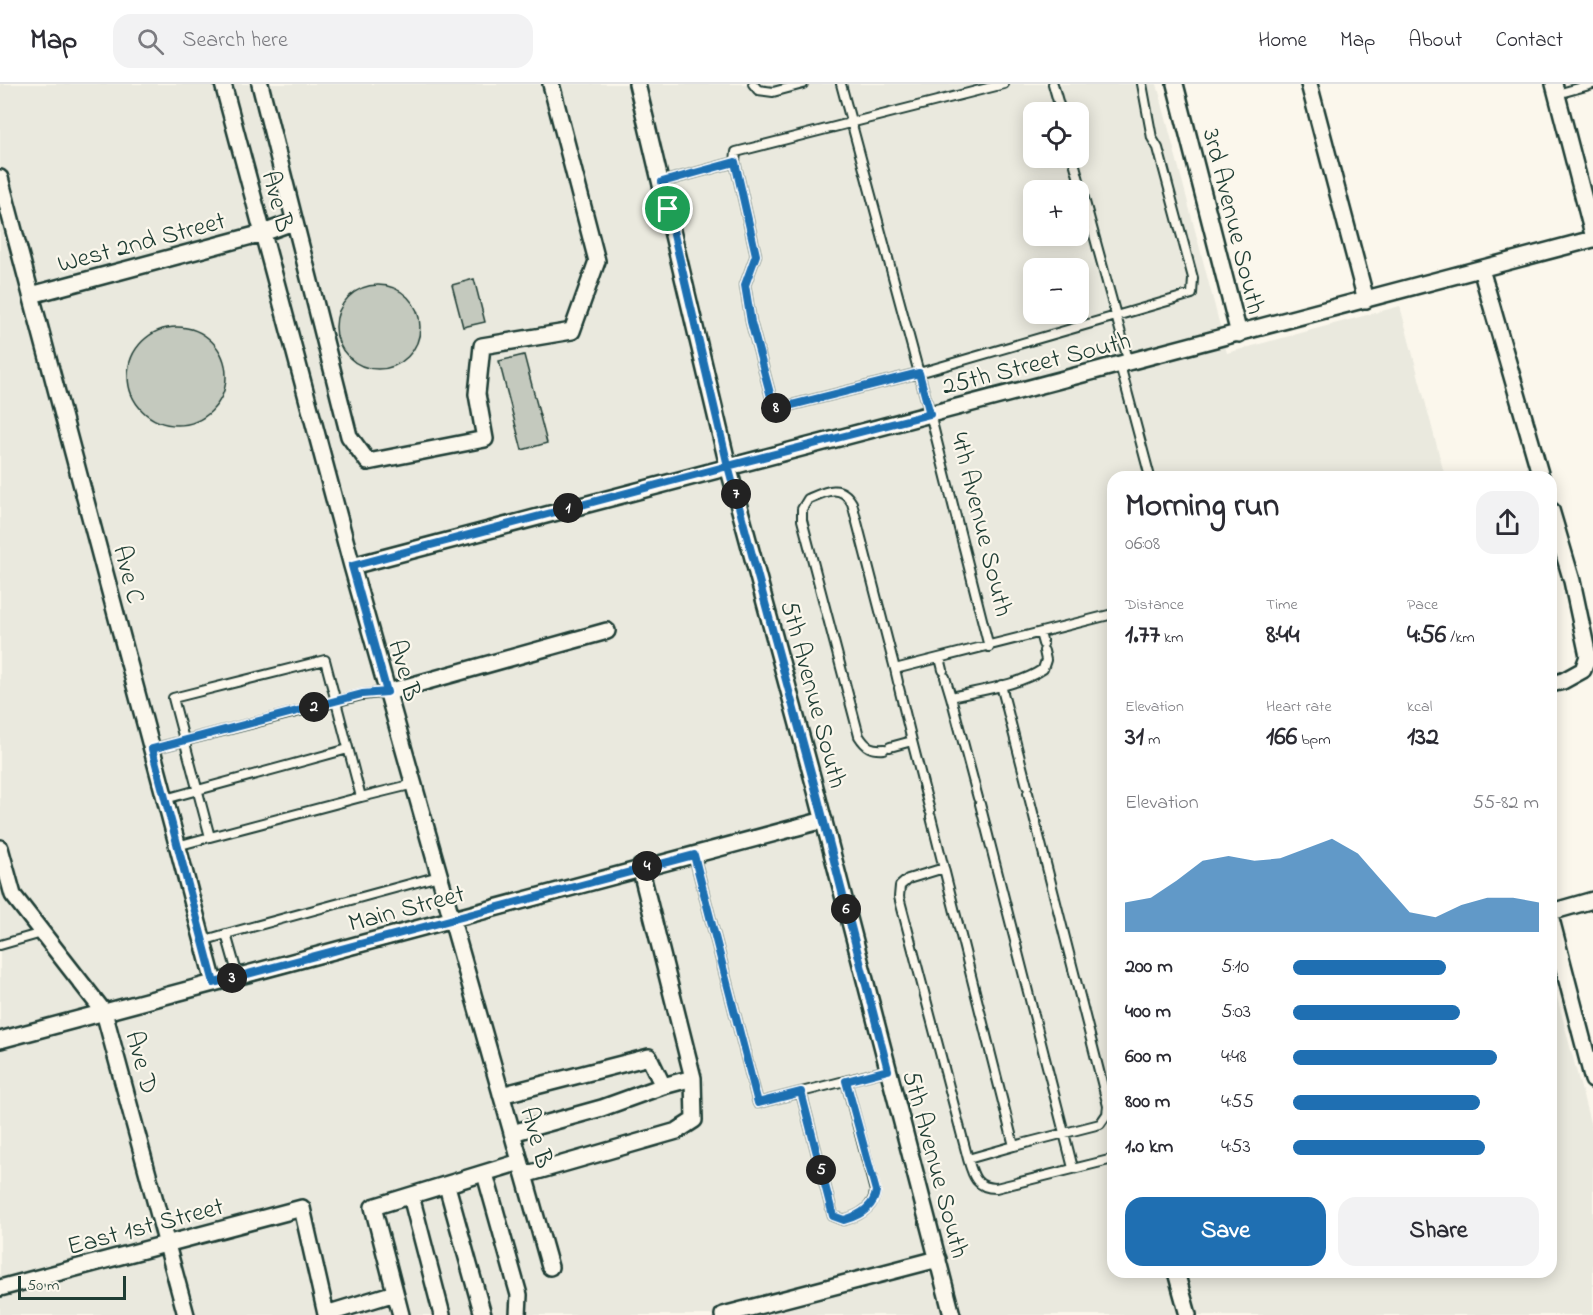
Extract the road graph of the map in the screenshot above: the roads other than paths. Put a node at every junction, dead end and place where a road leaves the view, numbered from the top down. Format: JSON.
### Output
{"nodes":[{"id":1,"x":223,"y":84,"type":"edge"},
{"id":2,"x":260,"y":84,"type":"edge"},
{"id":3,"x":550,"y":84,"type":"edge"},
{"id":4,"x":637,"y":84,"type":"edge"},
{"id":5,"x":753,"y":84,"type":"edge"},
{"id":6,"x":803,"y":84,"type":"edge"},
{"id":7,"x":841,"y":84,"type":"edge"},
{"id":8,"x":1004,"y":84,"type":"edge"},
{"id":9,"x":1053,"y":84,"type":"edge"},
{"id":10,"x":1142,"y":84,"type":"edge"},
{"id":11,"x":1175,"y":84,"type":"edge"},
{"id":12,"x":1309,"y":84,"type":"edge"},
{"id":13,"x":1593,"y":84,"type":"edge"},
{"id":14,"x":1555,"y":89,"type":"edge"},
{"id":15,"x":1058,"y":102,"type":"edge"},
{"id":16,"x":853,"y":124,"type":"junction"},
{"id":17,"x":735,"y":162,"type":"junction"},
{"id":18,"x":1076,"y":168,"type":"edge"},
{"id":19,"x":0,"y":178,"type":"edge"},
{"id":20,"x":662,"y":182,"type":"junction"},
{"id":21,"x":293,"y":222,"type":"junction"},
{"id":22,"x":263,"y":233,"type":"junction"},
{"id":23,"x":1593,"y":234,"type":"edge"},
{"id":24,"x":1593,"y":239,"type":"edge"},
{"id":25,"x":1481,"y":269,"type":"junction"},
{"id":26,"x":31,"y":295,"type":"junction"},
{"id":27,"x":1366,"y":300,"type":"junction"},
{"id":28,"x":1116,"y":315,"type":"junction"},
{"id":29,"x":1239,"y":334,"type":"junction"},
{"id":30,"x":1125,"y":364,"type":"junction"},
{"id":31,"x":919,"y":373,"type":"junction"},
{"id":32,"x":930,"y":414,"type":"junction"},
{"id":33,"x":728,"y":466,"type":"junction"},
{"id":34,"x":1149,"y":471,"type":"edge"},
{"id":35,"x":1539,"y":471,"type":"edge"},
{"id":36,"x":1557,"y":530,"type":"edge"},
{"id":37,"x":352,"y":566,"type":"junction"},
{"id":38,"x":1107,"y":616,"type":"edge"},
{"id":39,"x":607,"y":631,"type":"dead end"},
{"id":40,"x":1040,"y":633,"type":"junction"},
{"id":41,"x":989,"y":646,"type":"junction"},
{"id":42,"x":940,"y":658,"type":"junction"},
{"id":43,"x":895,"y":669,"type":"junction"},
{"id":44,"x":1557,"y":682,"type":"edge"},
{"id":45,"x":1001,"y":685,"type":"junction"},
{"id":46,"x":387,"y":692,"type":"junction"},
{"id":47,"x":951,"y":697,"type":"junction"},
{"id":48,"x":334,"y":702,"type":"junction"},
{"id":49,"x":183,"y":740,"type":"junction"},
{"id":50,"x":912,"y":741,"type":"junction"},
{"id":51,"x":152,"y":749,"type":"junction"},
{"id":52,"x":348,"y":749,"type":"junction"},
{"id":53,"x":414,"y":784,"type":"junction"},
{"id":54,"x":197,"y":791,"type":"junction"},
{"id":55,"x":362,"y":797,"type":"junction"},
{"id":56,"x":165,"y":799,"type":"junction"},
{"id":57,"x":824,"y":820,"type":"junction"},
{"id":58,"x":210,"y":837,"type":"junction"},
{"id":59,"x":177,"y":846,"type":"junction"},
{"id":60,"x":0,"y":848,"type":"edge"},
{"id":61,"x":694,"y":855,"type":"junction"},
{"id":62,"x":640,"y":867,"type":"junction"},
{"id":63,"x":944,"y":868,"type":"junction"},
{"id":64,"x":439,"y":876,"type":"junction"},
{"id":65,"x":1593,"y":900,"type":"edge"},
{"id":66,"x":1557,"y":910,"type":"edge"},
{"id":67,"x":452,"y":919,"type":"junction"},
{"id":68,"x":42,"y":933,"type":"junction"},
{"id":69,"x":226,"y":934,"type":"junction"},
{"id":70,"x":1557,"y":938,"type":"edge"},
{"id":71,"x":202,"y":940,"type":"junction"},
{"id":72,"x":0,"y":945,"type":"edge"},
{"id":73,"x":238,"y":976,"type":"junction"},
{"id":74,"x":214,"y":983,"type":"junction"},
{"id":75,"x":104,"y":1012,"type":"junction"},
{"id":76,"x":1586,"y":1028,"type":"edge"},
{"id":77,"x":0,"y":1040,"type":"edge"},
{"id":78,"x":888,"y":1070,"type":"junction"},
{"id":79,"x":693,"y":1078,"type":"junction"},
{"id":80,"x":1593,"y":1080,"type":"edge"},
{"id":81,"x":846,"y":1081,"type":"junction"},
{"id":82,"x":663,"y":1086,"type":"junction"},
{"id":83,"x":801,"y":1092,"type":"junction"},
{"id":84,"x":501,"y":1095,"type":"junction"},
{"id":85,"x":1107,"y":1102,"type":"edge"},
{"id":86,"x":1107,"y":1114,"type":"edge"},
{"id":87,"x":512,"y":1133,"type":"junction"},
{"id":88,"x":1063,"y":1134,"type":"junction"},
{"id":89,"x":1014,"y":1146,"type":"junction"},
{"id":90,"x":968,"y":1159,"type":"junction"},
{"id":91,"x":1107,"y":1160,"type":"edge"},
{"id":92,"x":1073,"y":1168,"type":"junction"},
{"id":93,"x":522,"y":1169,"type":"junction"},
{"id":94,"x":485,"y":1174,"type":"junction"},
{"id":95,"x":447,"y":1186,"type":"junction"},
{"id":96,"x":411,"y":1196,"type":"junction"},
{"id":97,"x":167,"y":1244,"type":"junction"},
{"id":98,"x":938,"y":1259,"type":"junction"},
{"id":99,"x":550,"y":1267,"type":"dead end"},
{"id":100,"x":1178,"y":1278,"type":"edge"},
{"id":101,"x":0,"y":1288,"type":"edge"},
{"id":102,"x":396,"y":1293,"type":"junction"},
{"id":103,"x":326,"y":1314,"type":"edge"},
{"id":104,"x":186,"y":1315,"type":"edge"},
{"id":105,"x":402,"y":1315,"type":"edge"},
{"id":106,"x":442,"y":1315,"type":"edge"},
{"id":107,"x":483,"y":1315,"type":"edge"},
{"id":108,"x":518,"y":1315,"type":"edge"},
{"id":109,"x":723,"y":1315,"type":"edge"},
{"id":110,"x":952,"y":1315,"type":"edge"},
{"id":111,"x":1188,"y":1315,"type":"edge"}],
"edges":[{"from":1,"to":22,"type":"street","name":"Ave B"},
{"from":2,"to":21,"type":"street"},
{"from":3,"to":21,"type":"street"},
{"from":4,"to":20,"type":"street","name":"5th Avenue South"},
{"from":5,"to":6,"type":"lane"},
{"from":7,"to":16,"type":"lane","name":"4th Avenue South"},
{"from":8,"to":16,"type":"lane"},
{"from":9,"to":15,"type":"lane"},
{"from":10,"to":28,"type":"lane"},
{"from":11,"to":29,"type":"street","name":"3rd Avenue South"},
{"from":12,"to":27,"type":"street"},
{"from":13,"to":14,"type":"lane"},
{"from":14,"to":23,"type":"street"},
{"from":16,"to":17,"type":"lane"},
{"from":16,"to":31,"type":"lane","name":"4th Avenue South"},
{"from":17,"to":20,"type":"lane"},
{"from":17,"to":31,"type":"lane"},
{"from":18,"to":28,"type":"lane"},
{"from":19,"to":26,"type":"street","name":"Ave C"},
{"from":20,"to":33,"type":"street","name":"5th Avenue South"},
{"from":21,"to":22,"type":"street","name":"West 2nd Street"},
{"from":22,"to":26,"type":"street","name":"West 2nd Street"},
{"from":22,"to":37,"type":"street","name":"Ave B"},
{"from":24,"to":25,"type":"street","name":"25th Street South"},
{"from":25,"to":27,"type":"street","name":"25th Street South"},
{"from":25,"to":35,"type":"street"},
{"from":26,"to":51,"type":"street","name":"Ave C"},
{"from":27,"to":29,"type":"street","name":"25th Street South"},
{"from":28,"to":30,"type":"lane"},
{"from":28,"to":31,"type":"lane"},
{"from":29,"to":30,"type":"street","name":"25th Street South"},
{"from":30,"to":32,"type":"street","name":"25th Street South"},
{"from":30,"to":34,"type":"lane"},
{"from":31,"to":32,"type":"lane","name":"4th Avenue South"},
{"from":32,"to":33,"type":"street","name":"25th Street South"},
{"from":32,"to":41,"type":"lane","name":"4th Avenue South"},
{"from":33,"to":37,"type":"street","name":"25th Street South"},
{"from":33,"to":57,"type":"street","name":"5th Avenue South"},
{"from":36,"to":44,"type":"street"},
{"from":37,"to":46,"type":"street","name":"Ave B"},
{"from":38,"to":40,"type":"lane"},
{"from":39,"to":46,"type":"street"},
{"from":40,"to":41,"type":"lane"},
{"from":40,"to":45,"type":"lane"},
{"from":41,"to":42,"type":"lane"},
{"from":42,"to":43,"type":"lane"},
{"from":42,"to":47,"type":"lane"},
{"from":43,"to":50,"type":"lane"},
{"from":43,"to":50,"type":"lane"},
{"from":45,"to":47,"type":"lane"},
{"from":45,"to":85,"type":"lane"},
{"from":46,"to":48,"type":"lane"},
{"from":46,"to":53,"type":"street","name":"Ave B"},
{"from":47,"to":88,"type":"lane"},
{"from":48,"to":49,"type":"lane"},
{"from":48,"to":49,"type":"lane"},
{"from":48,"to":52,"type":"lane"},
{"from":49,"to":51,"type":"lane"},
{"from":49,"to":54,"type":"lane"},
{"from":50,"to":63,"type":"lane"},
{"from":51,"to":56,"type":"street","name":"Ave C"},
{"from":52,"to":54,"type":"lane"},
{"from":52,"to":55,"type":"lane"},
{"from":53,"to":55,"type":"lane"},
{"from":53,"to":64,"type":"street","name":"Ave B"},
{"from":54,"to":56,"type":"lane"},
{"from":54,"to":58,"type":"lane"},
{"from":55,"to":58,"type":"lane"},
{"from":56,"to":59,"type":"street","name":"Ave C"},
{"from":57,"to":61,"type":"street","name":"Main Street"},
{"from":57,"to":78,"type":"street","name":"5th Avenue South"},
{"from":58,"to":59,"type":"lane"},
{"from":59,"to":71,"type":"street","name":"Ave C"},
{"from":60,"to":68,"type":"street","name":"Ave D"},
{"from":61,"to":62,"type":"street","name":"Main Street"},
{"from":61,"to":83,"type":"lane"},
{"from":62,"to":67,"type":"street","name":"Main Street"},
{"from":62,"to":79,"type":"street"},
{"from":63,"to":89,"type":"lane"},
{"from":63,"to":90,"type":"lane"},
{"from":64,"to":67,"type":"street","name":"Ave B"},
{"from":64,"to":69,"type":"lane"},
{"from":65,"to":66,"type":"street"},
{"from":67,"to":73,"type":"street","name":"Main Street"},
{"from":67,"to":84,"type":"street","name":"Ave B"},
{"from":68,"to":72,"type":"lane"},
{"from":68,"to":75,"type":"street","name":"Ave D"},
{"from":69,"to":71,"type":"lane"},
{"from":69,"to":73,"type":"lane"},
{"from":70,"to":76,"type":"street"},
{"from":71,"to":74,"type":"street","name":"Ave C"},
{"from":73,"to":74,"type":"street","name":"Main Street"},
{"from":74,"to":75,"type":"street","name":"Main Street"},
{"from":75,"to":77,"type":"street","name":"Main Street"},
{"from":75,"to":97,"type":"street","name":"Ave D"},
{"from":76,"to":80,"type":"street"},
{"from":78,"to":81,"type":"lane"},
{"from":78,"to":98,"type":"street","name":"5th Avenue South"},
{"from":79,"to":82,"type":"street"},
{"from":79,"to":93,"type":"street"},
{"from":81,"to":83,"type":"lane"},
{"from":81,"to":83,"type":"lane"},
{"from":82,"to":84,"type":"street"},
{"from":82,"to":87,"type":"street"},
{"from":84,"to":87,"type":"street","name":"Ave B"},
{"from":86,"to":88,"type":"lane"},
{"from":87,"to":93,"type":"street","name":"Ave B"},
{"from":88,"to":89,"type":"lane"},
{"from":88,"to":92,"type":"lane"},
{"from":89,"to":90,"type":"lane"},
{"from":90,"to":92,"type":"lane"},
{"from":91,"to":92,"type":"lane"},
{"from":93,"to":94,"type":"street"},
{"from":93,"to":99,"type":"street","name":"Ave B"},
{"from":94,"to":95,"type":"street"},
{"from":94,"to":108,"type":"street"},
{"from":95,"to":96,"type":"street"},
{"from":95,"to":107,"type":"street"},
{"from":96,"to":102,"type":"street"},
{"from":96,"to":106,"type":"street"},
{"from":97,"to":101,"type":"street","name":"East 1st Street"},
{"from":97,"to":103,"type":"street","name":"East 1st Street"},
{"from":97,"to":104,"type":"street","name":"Ave D"},
{"from":98,"to":109,"type":"street"},
{"from":98,"to":110,"type":"street","name":"5th Avenue South"},
{"from":100,"to":111,"type":"street"},
{"from":102,"to":103,"type":"street"},
{"from":102,"to":105,"type":"street"}]}
